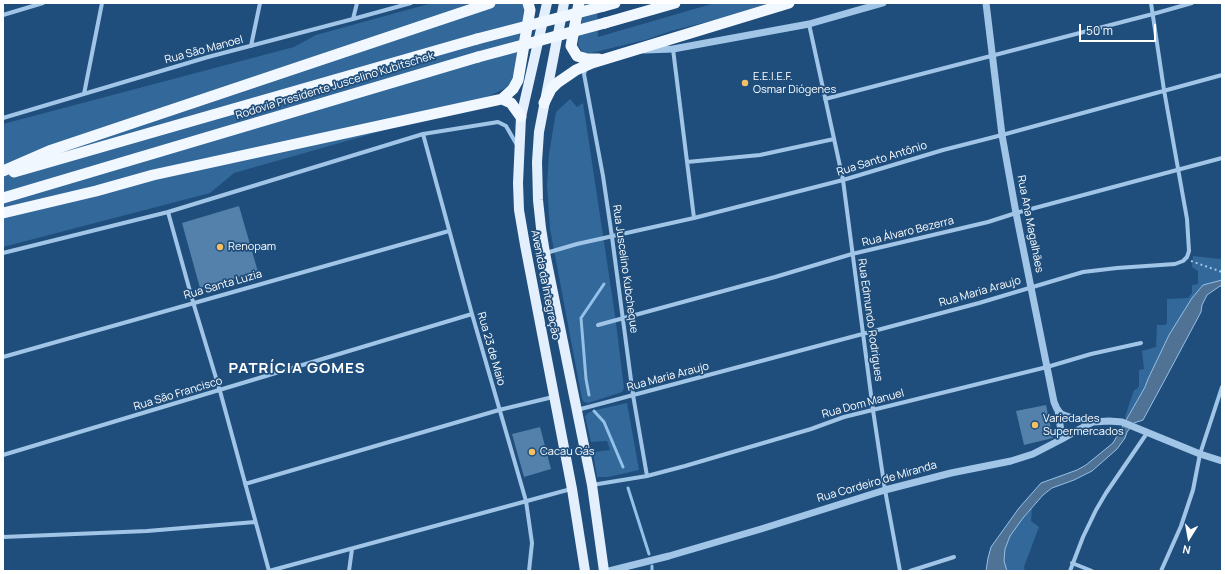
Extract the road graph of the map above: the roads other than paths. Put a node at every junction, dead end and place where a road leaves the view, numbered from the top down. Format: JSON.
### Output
{"nodes":[{"id":1,"x":43,"y":3,"type":"edge"},
{"id":2,"x":102,"y":3,"type":"edge"},
{"id":3,"x":260,"y":3,"type":"edge"},
{"id":4,"x":356,"y":3,"type":"edge"},
{"id":5,"x":411,"y":3,"type":"edge"},
{"id":6,"x":490,"y":3,"type":"edge"},
{"id":7,"x":528,"y":3,"type":"edge"},
{"id":8,"x":547,"y":3,"type":"edge"},
{"id":9,"x":564,"y":3,"type":"edge"},
{"id":10,"x":579,"y":3,"type":"edge"},
{"id":11,"x":615,"y":3,"type":"edge"},
{"id":12,"x":675,"y":3,"type":"edge"},
{"id":13,"x":789,"y":3,"type":"edge"},
{"id":14,"x":883,"y":3,"type":"edge"},
{"id":15,"x":986,"y":3,"type":"edge"},
{"id":16,"x":1151,"y":3,"type":"edge"},
{"id":17,"x":1192,"y":3,"type":"edge"},
{"id":18,"x":1153,"y":14,"type":"junction"},
{"id":19,"x":3,"y":15,"type":"edge"},
{"id":20,"x":353,"y":20,"type":"junction"},
{"id":21,"x":809,"y":24,"type":"junction"},
{"id":22,"x":251,"y":46,"type":"junction"},
{"id":23,"x":673,"y":49,"type":"junction"},
{"id":24,"x":630,"y":51,"type":"junction"},
{"id":25,"x":992,"y":56,"type":"junction"},
{"id":26,"x":601,"y":60,"type":"junction"},
{"id":27,"x":587,"y":65,"type":"junction"},
{"id":28,"x":1222,"y":75,"type":"edge"},
{"id":29,"x":1164,"y":90,"type":"junction"},
{"id":30,"x":84,"y":94,"type":"junction"},
{"id":31,"x":502,"y":99,"type":"junction"},
{"id":32,"x":825,"y":99,"type":"junction"},
{"id":33,"x":544,"y":103,"type":"junction"},
{"id":34,"x":521,"y":117,"type":"junction"},
{"id":35,"x":3,"y":118,"type":"edge"},
{"id":36,"x":423,"y":134,"type":"junction"},
{"id":37,"x":1002,"y":135,"type":"junction"},
{"id":38,"x":834,"y":139,"type":"junction"},
{"id":39,"x":519,"y":149,"type":"junction"},
{"id":40,"x":1222,"y":158,"type":"edge"},
{"id":41,"x":687,"y":162,"type":"junction"},
{"id":42,"x":1179,"y":170,"type":"junction"},
{"id":43,"x":3,"y":171,"type":"edge"},
{"id":44,"x":3,"y":176,"type":"edge"},
{"id":45,"x":843,"y":180,"type":"junction"},
{"id":46,"x":3,"y":198,"type":"edge"},
{"id":47,"x":168,"y":212,"type":"junction"},
{"id":48,"x":3,"y":213,"type":"edge"},
{"id":49,"x":1016,"y":213,"type":"junction"},
{"id":50,"x":694,"y":218,"type":"junction"},
{"id":51,"x":449,"y":230,"type":"junction"},
{"id":52,"x":612,"y":237,"type":"junction"},
{"id":53,"x":3,"y":253,"type":"edge"},
{"id":54,"x":545,"y":253,"type":"junction"},
{"id":55,"x":852,"y":254,"type":"junction"},
{"id":56,"x":1031,"y":288,"type":"junction"},
{"id":57,"x":193,"y":302,"type":"junction"},
{"id":58,"x":472,"y":314,"type":"junction"},
{"id":59,"x":623,"y":319,"type":"junction"},
{"id":60,"x":598,"y":326,"type":"dead end"},
{"id":61,"x":863,"y":334,"type":"junction"},
{"id":62,"x":1141,"y":343,"type":"dead end"},
{"id":63,"x":3,"y":357,"type":"edge"},
{"id":64,"x":1046,"y":367,"type":"junction"},
{"id":65,"x":1222,"y":387,"type":"edge"},
{"id":66,"x":220,"y":391,"type":"junction"},
{"id":67,"x":633,"y":395,"type":"junction"},
{"id":68,"x":554,"y":396,"type":"junction"},
{"id":69,"x":1057,"y":409,"type":"junction"},
{"id":70,"x":500,"y":410,"type":"junction"},
{"id":71,"x":577,"y":410,"type":"junction"},
{"id":72,"x":873,"y":410,"type":"junction"},
{"id":73,"x":1093,"y":422,"type":"junction"},
{"id":74,"x":1147,"y":432,"type":"junction"},
{"id":75,"x":1062,"y":439,"type":"junction"},
{"id":76,"x":1200,"y":454,"type":"junction"},
{"id":77,"x":3,"y":455,"type":"edge"},
{"id":78,"x":1222,"y":461,"type":"edge"},
{"id":79,"x":647,"y":476,"type":"junction"},
{"id":80,"x":245,"y":484,"type":"junction"},
{"id":81,"x":592,"y":485,"type":"junction"},
{"id":82,"x":572,"y":489,"type":"junction"},
{"id":83,"x":885,"y":490,"type":"junction"},
{"id":84,"x":526,"y":501,"type":"junction"},
{"id":85,"x":255,"y":522,"type":"junction"},
{"id":86,"x":3,"y":537,"type":"edge"},
{"id":87,"x":352,"y":549,"type":"junction"},
{"id":88,"x":954,"y":557,"type":"dead end"},
{"id":89,"x":1072,"y":563,"type":"junction"},
{"id":90,"x":269,"y":571,"type":"edge"},
{"id":91,"x":349,"y":571,"type":"edge"},
{"id":92,"x":529,"y":571,"type":"edge"},
{"id":93,"x":585,"y":571,"type":"edge"},
{"id":94,"x":604,"y":571,"type":"edge"},
{"id":95,"x":609,"y":571,"type":"edge"},
{"id":96,"x":900,"y":571,"type":"edge"},
{"id":97,"x":910,"y":571,"type":"edge"},
{"id":98,"x":1070,"y":571,"type":"edge"},
{"id":99,"x":1092,"y":571,"type":"edge"},
{"id":100,"x":1161,"y":571,"type":"edge"}],
"edges":[{"from":1,"to":19,"type":"street"},
{"from":2,"to":30,"type":"street"},
{"from":3,"to":22,"type":"street"},
{"from":4,"to":20,"type":"street"},
{"from":5,"to":20,"type":"street","name":"Rua São Manoel"},
{"from":6,"to":43,"type":"highway"},
{"from":7,"to":31,"type":"highway"},
{"from":8,"to":34,"type":"main road","name":"Avenida da Integração"},
{"from":9,"to":33,"type":"main road","name":"Avenida da Integração"},
{"from":10,"to":26,"type":"highway"},
{"from":11,"to":44,"type":"highway","name":"Rodovia Presidente Juscelino Kubitschek","bridge":true},
{"from":12,"to":46,"type":"highway","name":"Rodovia Presidente Juscelino Kubitschek","bridge":true},
{"from":13,"to":24,"type":"highway"},
{"from":14,"to":21,"type":"street"},
{"from":15,"to":25,"type":"street","name":"Rua Ana Magalhães"},
{"from":16,"to":18,"type":"street"},
{"from":17,"to":18,"type":"street"},
{"from":18,"to":25,"type":"street"},
{"from":18,"to":29,"type":"street"},
{"from":20,"to":22,"type":"street","name":"Rua São Manoel"},
{"from":21,"to":23,"type":"street"},
{"from":21,"to":32,"type":"street","name":"Rua Edmundo Rodrigues"},
{"from":22,"to":30,"type":"street","name":"Rua São Manoel"},
{"from":23,"to":24,"type":"street"},
{"from":23,"to":41,"type":"street"},
{"from":24,"to":26,"type":"highway"},
{"from":25,"to":32,"type":"street"},
{"from":25,"to":37,"type":"street","name":"Rua Ana Magalhães"},
{"from":26,"to":27,"type":"highway"},
{"from":27,"to":33,"type":"highway"},
{"from":27,"to":52,"type":"street","name":"Rua Juscelino Kubcheque"},
{"from":28,"to":29,"type":"street","name":"Rua Santo Antônio"},
{"from":29,"to":37,"type":"street","name":"Rua Santo Antônio"},
{"from":29,"to":42,"type":"street"},
{"from":30,"to":35,"type":"street","name":"Rua São Manoel"},
{"from":31,"to":34,"type":"highway"},
{"from":31,"to":48,"type":"highway"},
{"from":32,"to":38,"type":"street","name":"Rua Edmundo Rodrigues"},
{"from":33,"to":54,"type":"main road","name":"Avenida da Integração"},
{"from":34,"to":39,"type":"main road","name":"Avenida da Integração"},
{"from":36,"to":39,"type":"street"},
{"from":36,"to":47,"type":"street"},
{"from":36,"to":51,"type":"street","name":"Rua 23 de Maio"},
{"from":37,"to":45,"type":"street","name":"Rua Santo Antônio"},
{"from":37,"to":49,"type":"street","name":"Rua Ana Magalhães"},
{"from":38,"to":41,"type":"street"},
{"from":38,"to":45,"type":"street","name":"Rua Edmundo Rodrigues"},
{"from":39,"to":68,"type":"main road","name":"Avenida da Integração"},
{"from":40,"to":42,"type":"street","name":"Rua Álvaro Bezerra"},
{"from":41,"to":50,"type":"street"},
{"from":42,"to":49,"type":"street","name":"Rua Álvaro Bezerra"},
{"from":42,"to":56,"type":"street","name":"Rua Maria Araujo"},
{"from":45,"to":50,"type":"street","name":"Rua Santo Antônio"},
{"from":45,"to":55,"type":"street","name":"Rua Edmundo Rodrigues"},
{"from":47,"to":53,"type":"street"},
{"from":47,"to":57,"type":"street"},
{"from":49,"to":55,"type":"street","name":"Rua Álvaro Bezerra"},
{"from":49,"to":56,"type":"street","name":"Rua Ana Magalhães"},
{"from":50,"to":52,"type":"street","name":"Rua Santo Antônio"},
{"from":51,"to":57,"type":"street","name":"Rua Santa Luzia"},
{"from":51,"to":58,"type":"street","name":"Rua 23 de Maio"},
{"from":52,"to":54,"type":"street","name":"Rua Santo Antônio"},
{"from":52,"to":59,"type":"street","name":"Rua Juscelino Kubcheque"},
{"from":54,"to":71,"type":"main road","name":"Avenida da Integração"},
{"from":55,"to":59,"type":"street","name":"Rua Álvaro Bezerra"},
{"from":55,"to":61,"type":"street","name":"Rua Edmundo Rodrigues"},
{"from":56,"to":61,"type":"street","name":"Rua Maria Araujo"},
{"from":56,"to":64,"type":"street","name":"Rua Ana Magalhães"},
{"from":57,"to":63,"type":"street","name":"Rua Santa Luzia"},
{"from":57,"to":66,"type":"street"},
{"from":58,"to":66,"type":"street","name":"Rua São Francisco"},
{"from":58,"to":70,"type":"street","name":"Rua 23 de Maio"},
{"from":59,"to":60,"type":"street","name":"Rua Álvaro Bezerra"},
{"from":59,"to":67,"type":"street","name":"Rua Juscelino Kubcheque"},
{"from":61,"to":67,"type":"street","name":"Rua Maria Araujo"},
{"from":61,"to":72,"type":"street","name":"Rua Edmundo Rodrigues"},
{"from":62,"to":64,"type":"street","name":"Rua Dom Manuel"},
{"from":64,"to":69,"type":"street","name":"Rua Ana Magalhães"},
{"from":64,"to":72,"type":"street","name":"Rua Dom Manuel"},
{"from":65,"to":76,"type":"street"},
{"from":66,"to":77,"type":"street","name":"Rua São Francisco"},
{"from":66,"to":80,"type":"street"},
{"from":67,"to":71,"type":"street","name":"Rua Maria Araujo"},
{"from":67,"to":79,"type":"street","name":"Rua Juscelino Kubcheque"},
{"from":68,"to":70,"type":"street"},
{"from":68,"to":82,"type":"main road","name":"Avenida da Integração"},
{"from":69,"to":73,"type":"street"},
{"from":69,"to":75,"type":"street","name":"Rua Ana Magalhães"},
{"from":70,"to":80,"type":"street"},
{"from":70,"to":84,"type":"street","name":"Rua 23 de Maio"},
{"from":71,"to":81,"type":"main road","name":"Avenida da Integração"},
{"from":72,"to":79,"type":"street","name":"Rua Dom Manuel"},
{"from":72,"to":83,"type":"street","name":"Rua Edmundo Rodrigues"},
{"from":73,"to":74,"type":"street","name":"Rua Cordeiro de Miranda"},
{"from":73,"to":75,"type":"street","name":"Rua Cordeiro de Miranda"},
{"from":74,"to":76,"type":"street","name":"Rua Cordeiro de Miranda"},
{"from":74,"to":89,"type":"street"},
{"from":75,"to":83,"type":"street","name":"Rua Cordeiro de Miranda"},
{"from":76,"to":78,"type":"street","name":"Rua Cordeiro de Miranda"},
{"from":76,"to":100,"type":"street"},
{"from":79,"to":81,"type":"street","name":"Rua Dom Manuel"},
{"from":80,"to":85,"type":"street"},
{"from":81,"to":94,"type":"main road","name":"Avenida da Integração"},
{"from":82,"to":84,"type":"street"},
{"from":82,"to":93,"type":"main road","name":"Avenida da Integração"},
{"from":83,"to":95,"type":"street","name":"Rua Cordeiro de Miranda"},
{"from":83,"to":96,"type":"street","name":"Rua Edmundo Rodrigues"},
{"from":84,"to":87,"type":"street"},
{"from":84,"to":92,"type":"street","name":"Rua 23 de Maio"},
{"from":85,"to":86,"type":"street"},
{"from":85,"to":90,"type":"street"},
{"from":87,"to":90,"type":"street"},
{"from":87,"to":91,"type":"street"},
{"from":88,"to":97,"type":"street"},
{"from":89,"to":98,"type":"street"},
{"from":89,"to":99,"type":"street"}]}
